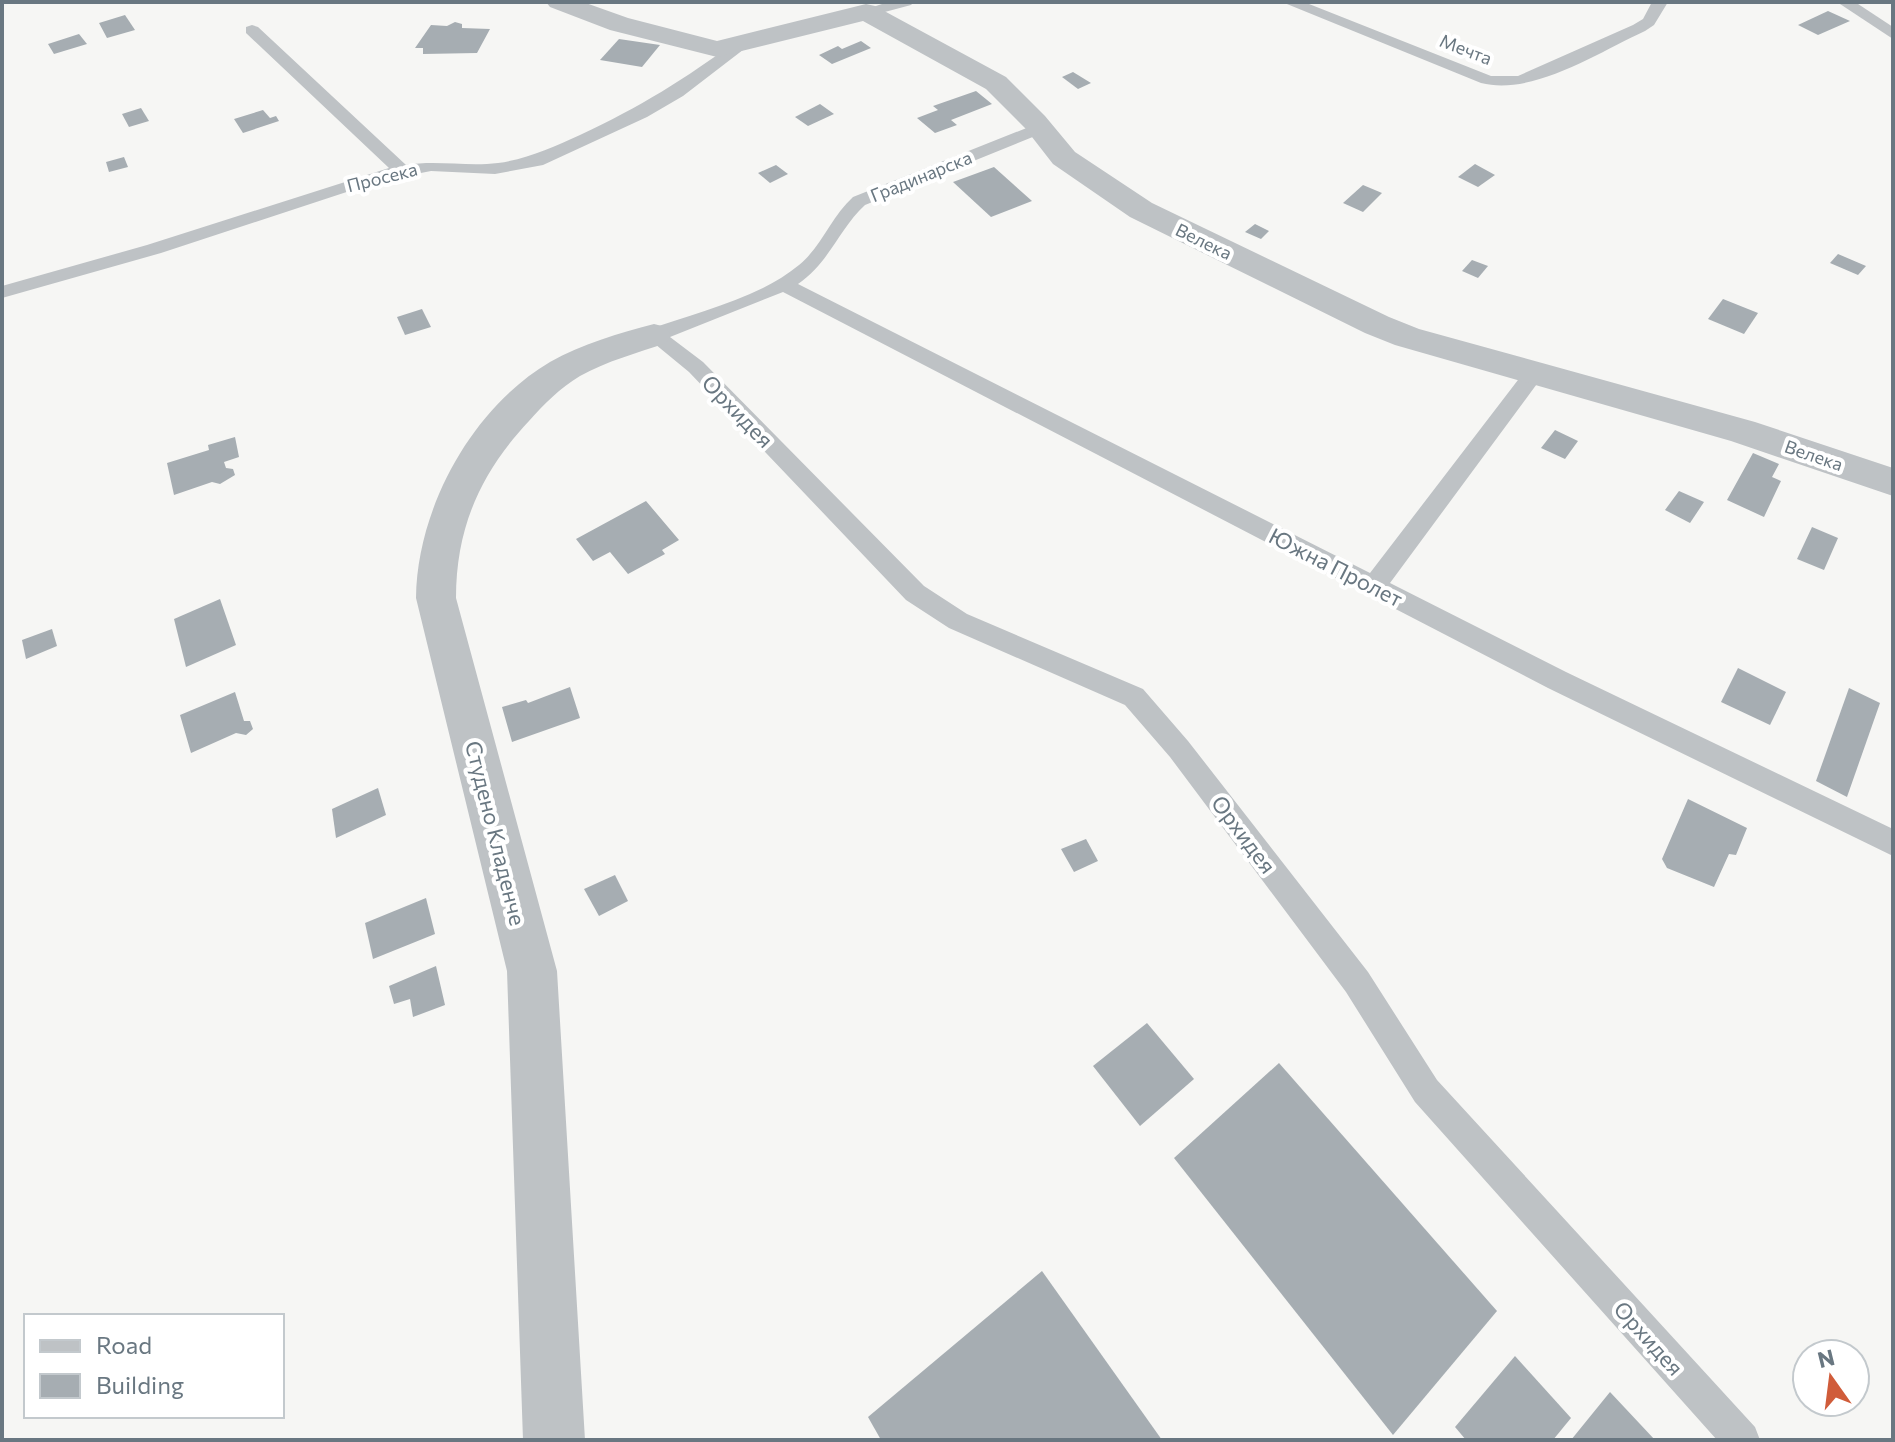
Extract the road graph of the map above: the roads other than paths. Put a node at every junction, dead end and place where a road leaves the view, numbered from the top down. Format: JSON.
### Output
{"nodes":[{"id":1,"x":559,"y":2,"type":"edge"},
{"id":2,"x":906,"y":2,"type":"edge"},
{"id":3,"x":1290,"y":2,"type":"edge"},
{"id":4,"x":1660,"y":2,"type":"edge"},
{"id":5,"x":1845,"y":2,"type":"edge"},
{"id":6,"x":866,"y":12,"type":"junction"},
{"id":7,"x":252,"y":30,"type":"dead end"},
{"id":8,"x":1893,"y":34,"type":"edge"},
{"id":9,"x":744,"y":43,"type":"junction"},
{"id":10,"x":1039,"y":128,"type":"junction"},
{"id":11,"x":401,"y":170,"type":"junction"},
{"id":12,"x":783,"y":284,"type":"junction"},
{"id":13,"x":2,"y":292,"type":"edge"},
{"id":14,"x":654,"y":335,"type":"junction"},
{"id":15,"x":1535,"y":372,"type":"junction"},
{"id":16,"x":1893,"y":482,"type":"edge"},
{"id":17,"x":1374,"y":586,"type":"junction"},
{"id":18,"x":1893,"y":843,"type":"edge"},
{"id":19,"x":554,"y":1440,"type":"edge"},
{"id":20,"x":1742,"y":1440,"type":"edge"}],
"edges":[{"from":1,"to":9,"type":"street"},
{"from":2,"to":6,"type":"lane"},
{"from":3,"to":4,"type":"lane","name":"Мечта"},
{"from":5,"to":8,"type":"lane"},
{"from":6,"to":9,"type":"street"},
{"from":6,"to":10,"type":"street","name":"Велека"},
{"from":7,"to":11,"type":"lane"},
{"from":9,"to":11,"type":"lane","name":"Просека"},
{"from":10,"to":12,"type":"lane","name":"Градинарска"},
{"from":10,"to":15,"type":"street","name":"Велека"},
{"from":11,"to":13,"type":"lane","name":"Просека"},
{"from":12,"to":14,"type":"lane","name":"Градинарска"},
{"from":12,"to":17,"type":"lane","name":"Южна Пролет"},
{"from":14,"to":19,"type":"street","name":"Студено Кладенче"},
{"from":14,"to":20,"type":"lane","name":"Орхидея"},
{"from":15,"to":16,"type":"street","name":"Велека"},
{"from":15,"to":17,"type":"lane"},
{"from":17,"to":18,"type":"lane","name":"Южна Пролет"}]}
